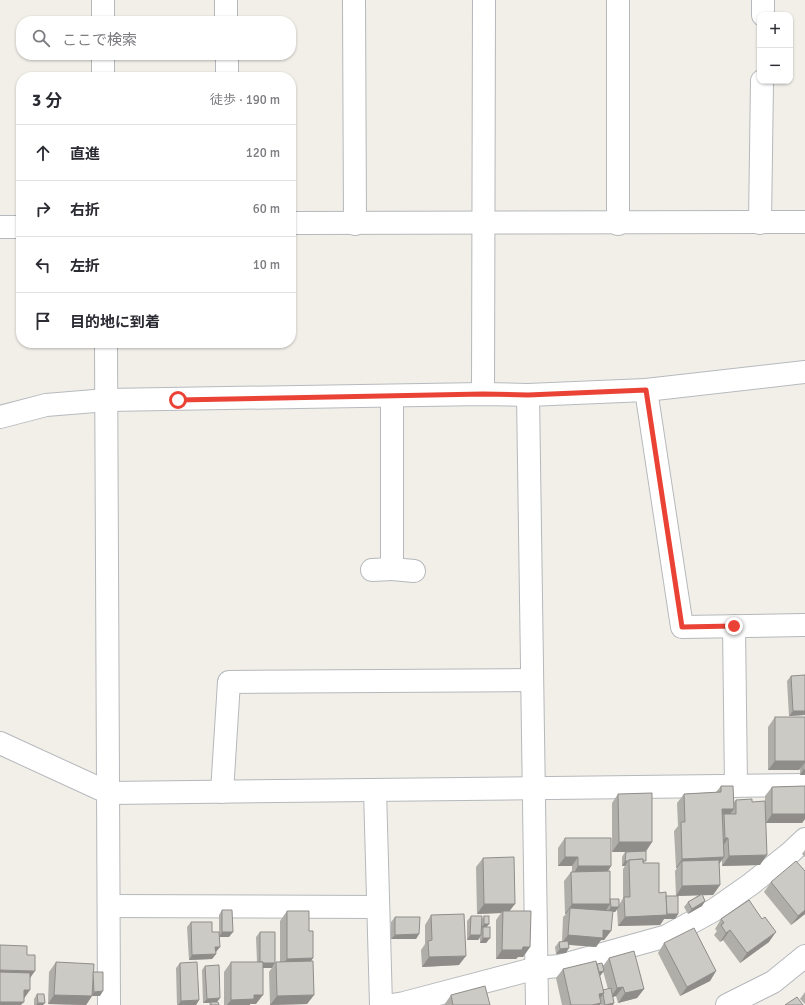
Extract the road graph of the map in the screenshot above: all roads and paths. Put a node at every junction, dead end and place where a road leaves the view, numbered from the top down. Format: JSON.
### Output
{"nodes":[{"id":1,"x":103,"y":0,"type":"edge"},
{"id":2,"x":226,"y":0,"type":"edge"},
{"id":3,"x":354,"y":0,"type":"edge"},
{"id":4,"x":484,"y":0,"type":"edge"},
{"id":5,"x":618,"y":0,"type":"edge"},
{"id":6,"x":763,"y":0,"type":"edge"},
{"id":7,"x":763,"y":12,"type":"edge"},
{"id":8,"x":103,"y":16,"type":"edge"},
{"id":9,"x":226,"y":16,"type":"edge"},
{"id":10,"x":103,"y":60,"type":"edge"},
{"id":11,"x":227,"y":60,"type":"edge"},
{"id":12,"x":103,"y":72,"type":"edge"},
{"id":13,"x":227,"y":72,"type":"edge"},
{"id":14,"x":762,"y":84,"type":"edge"},
{"id":15,"x":805,"y":222,"type":"edge"},
{"id":16,"x":296,"y":223,"type":"edge"},
{"id":17,"x":484,"y":223,"type":"junction"},
{"id":18,"x":760,"y":223,"type":"junction"},
{"id":19,"x":355,"y":224,"type":"junction"},
{"id":20,"x":618,"y":224,"type":"junction"},
{"id":21,"x":0,"y":227,"type":"edge"},
{"id":22,"x":16,"y":227,"type":"edge"},
{"id":23,"x":106,"y":348,"type":"edge"},
{"id":24,"x":805,"y":372,"type":"edge"},
{"id":25,"x":646,"y":390,"type":"junction"},
{"id":26,"x":483,"y":394,"type":"junction"},
{"id":27,"x":528,"y":395,"type":"junction"},
{"id":28,"x":392,"y":396,"type":"junction"},
{"id":29,"x":107,"y":400,"type":"junction"},
{"id":30,"x":0,"y":417,"type":"edge"},
{"id":31,"x":414,"y":571,"type":"dead end"},
{"id":32,"x":805,"y":625,"type":"edge"},
{"id":33,"x":734,"y":626,"type":"junction"},
{"id":34,"x":532,"y":680,"type":"junction"},
{"id":35,"x":0,"y":743,"type":"edge"},
{"id":36,"x":736,"y":786,"type":"junction"},
{"id":37,"x":805,"y":786,"type":"edge"},
{"id":38,"x":534,"y":789,"type":"junction"},
{"id":39,"x":375,"y":790,"type":"junction"},
{"id":40,"x":222,"y":792,"type":"junction"},
{"id":41,"x":109,"y":793,"type":"junction"},
{"id":42,"x":805,"y":838,"type":"edge"},
{"id":43,"x":109,"y":906,"type":"junction"},
{"id":44,"x":378,"y":907,"type":"junction"},
{"id":45,"x":805,"y":956,"type":"edge"},
{"id":46,"x":537,"y":968,"type":"junction"},
{"id":47,"x":109,"y":1005,"type":"edge"},
{"id":48,"x":381,"y":1005,"type":"edge"},
{"id":49,"x":392,"y":1005,"type":"edge"},
{"id":50,"x":537,"y":1005,"type":"edge"},
{"id":51,"x":727,"y":1005,"type":"edge"}],
"edges":[{"from":1,"to":8,"type":"street"},
{"from":2,"to":9,"type":"street"},
{"from":3,"to":19,"type":"street"},
{"from":4,"to":17,"type":"street"},
{"from":5,"to":20,"type":"street"},
{"from":6,"to":7,"type":"street"},
{"from":10,"to":12,"type":"street"},
{"from":11,"to":13,"type":"street"},
{"from":14,"to":18,"type":"street"},
{"from":15,"to":18,"type":"street"},
{"from":16,"to":19,"type":"street"},
{"from":17,"to":19,"type":"street"},
{"from":17,"to":20,"type":"street"},
{"from":17,"to":26,"type":"street"},
{"from":18,"to":20,"type":"street"},
{"from":21,"to":22,"type":"street"},
{"from":23,"to":29,"type":"street"},
{"from":24,"to":25,"type":"street"},
{"from":25,"to":27,"type":"street"},
{"from":25,"to":33,"type":"street"},
{"from":26,"to":27,"type":"street"},
{"from":26,"to":28,"type":"street"},
{"from":27,"to":34,"type":"street"},
{"from":28,"to":29,"type":"street"},
{"from":28,"to":31,"type":"street"},
{"from":29,"to":30,"type":"street"},
{"from":29,"to":41,"type":"street"},
{"from":32,"to":33,"type":"street"},
{"from":33,"to":36,"type":"street"},
{"from":34,"to":38,"type":"street"},
{"from":34,"to":40,"type":"street"},
{"from":35,"to":41,"type":"street"},
{"from":36,"to":37,"type":"street"},
{"from":36,"to":38,"type":"street"},
{"from":38,"to":39,"type":"street"},
{"from":38,"to":46,"type":"street"},
{"from":39,"to":40,"type":"street"},
{"from":39,"to":44,"type":"street"},
{"from":40,"to":41,"type":"street"},
{"from":41,"to":43,"type":"street"},
{"from":42,"to":46,"type":"street"},
{"from":43,"to":44,"type":"street"},
{"from":43,"to":47,"type":"street"},
{"from":44,"to":48,"type":"street"},
{"from":45,"to":51,"type":"street"},
{"from":46,"to":49,"type":"street"},
{"from":46,"to":50,"type":"street"}]}
